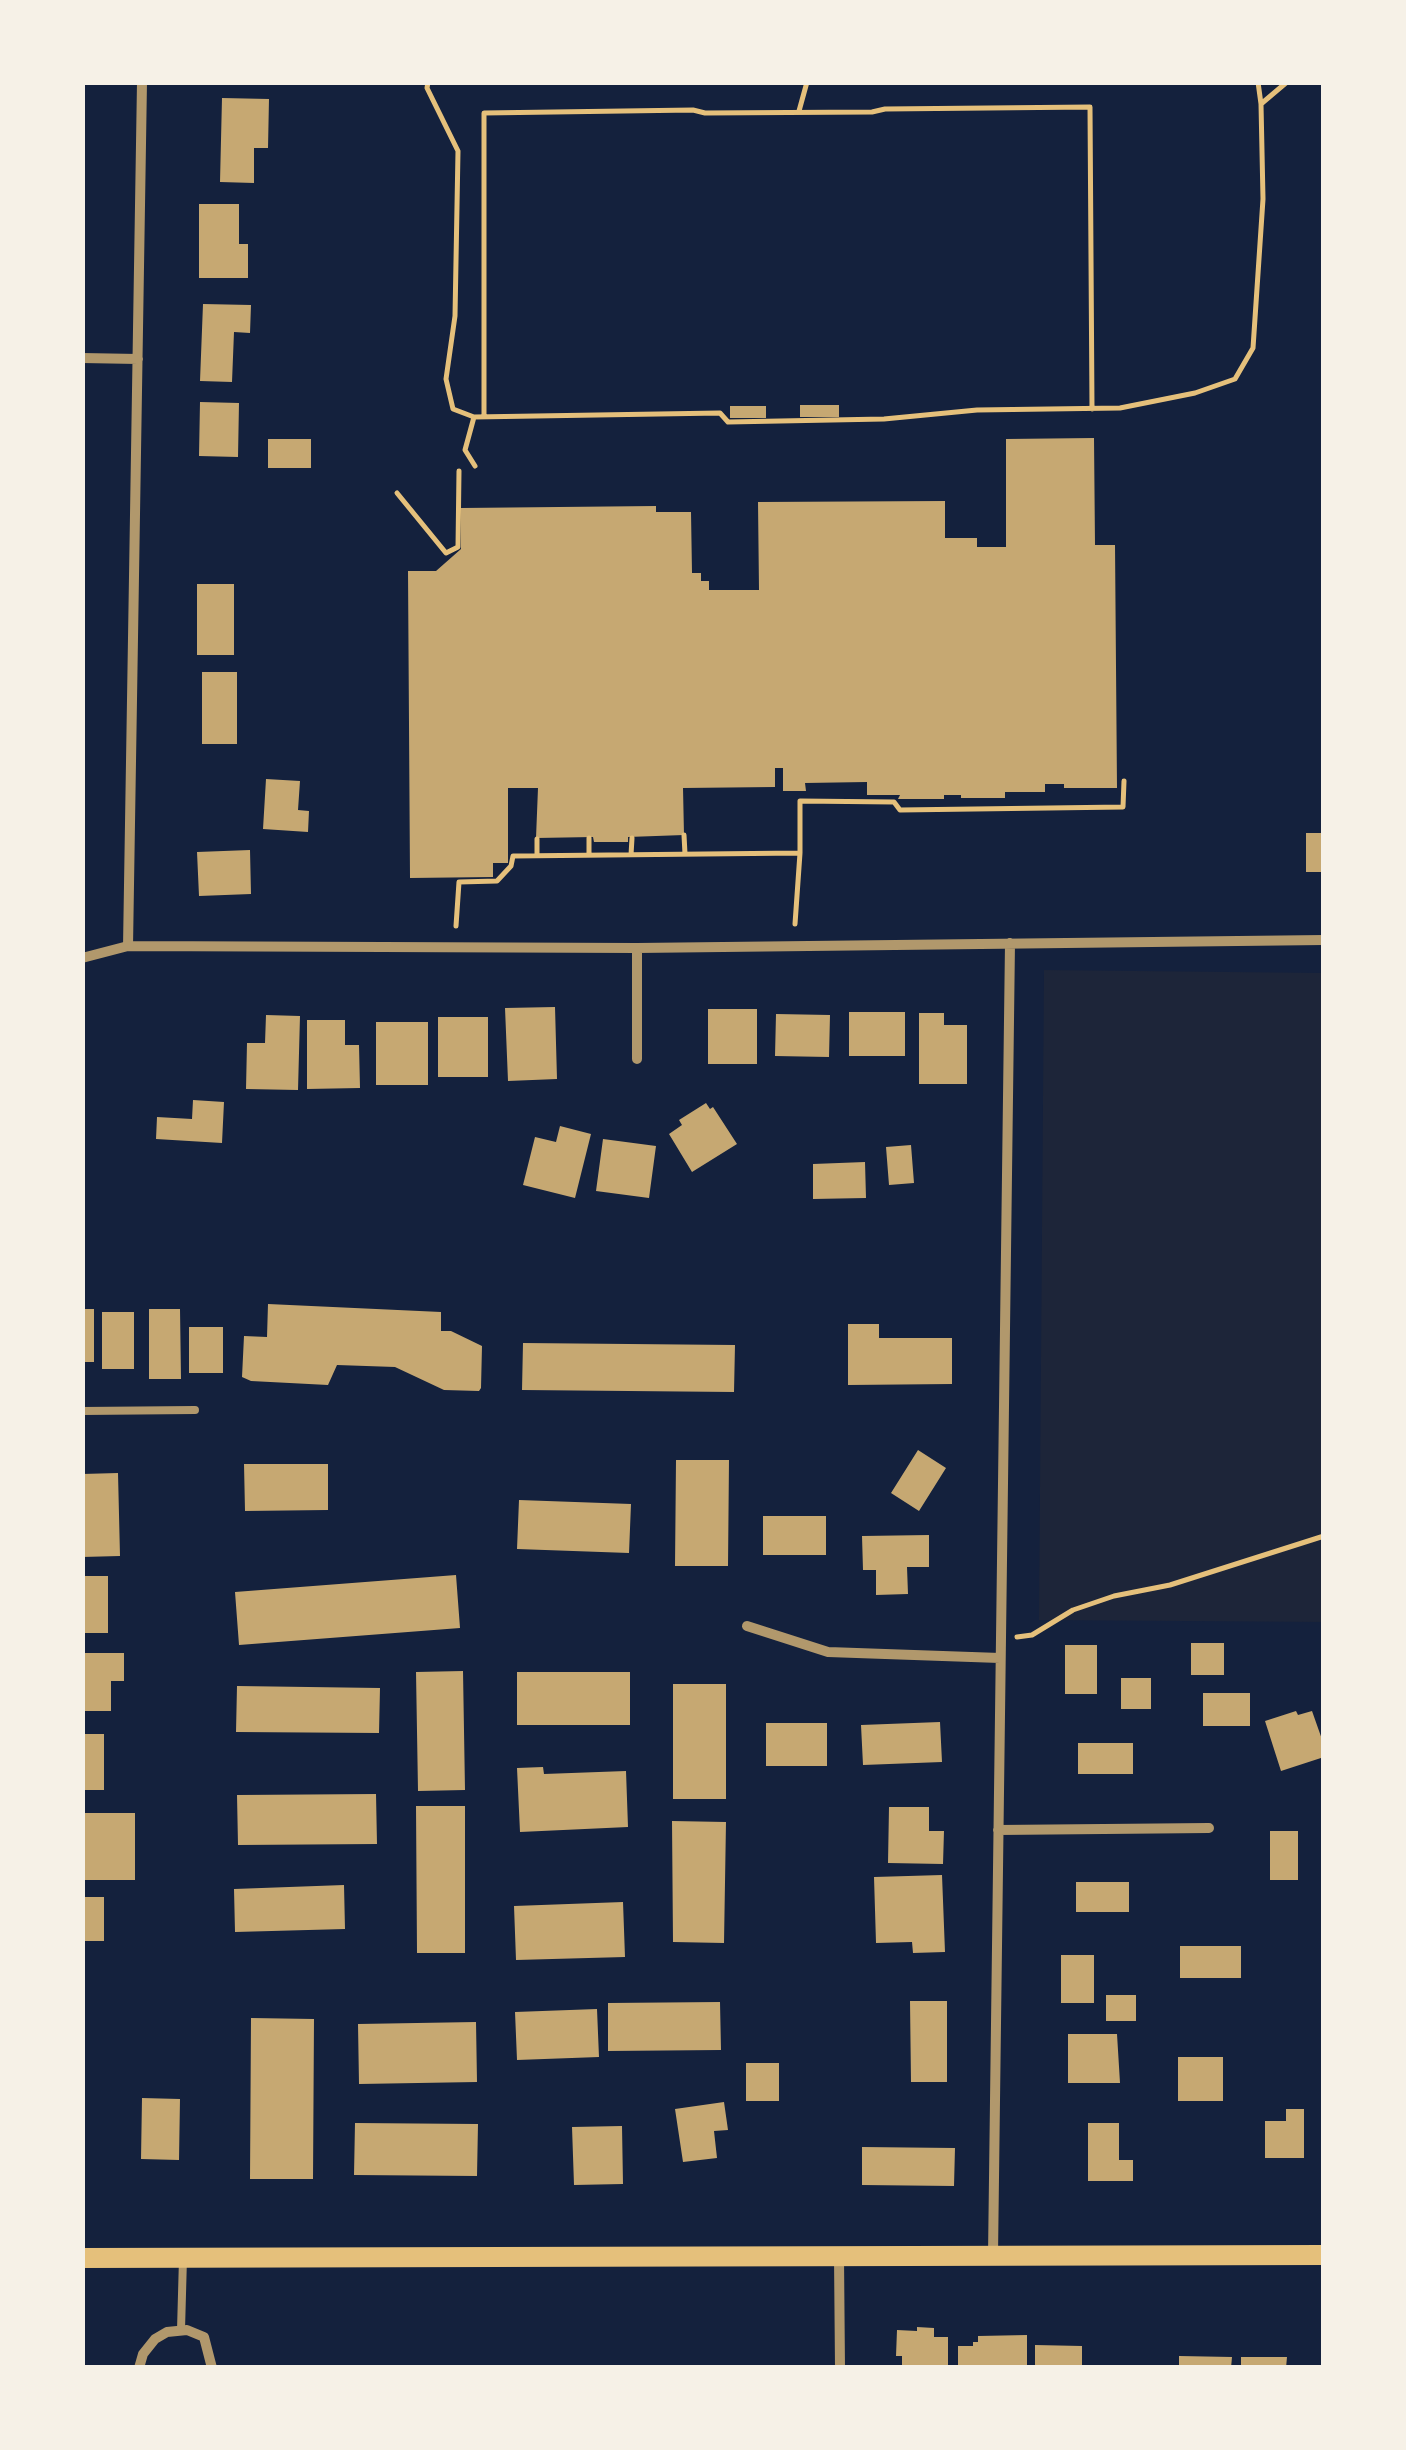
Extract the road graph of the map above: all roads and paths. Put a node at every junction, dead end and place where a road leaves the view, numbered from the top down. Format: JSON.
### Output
{"nodes":[{"id":1,"x":142,"y":82,"type":"edge"},
{"id":2,"x":428,"y":82,"type":"edge"},
{"id":3,"x":807,"y":82,"type":"edge"},
{"id":4,"x":1258,"y":82,"type":"edge"},
{"id":5,"x":1287,"y":82,"type":"edge"},
{"id":6,"x":1261,"y":104,"type":"junction"},
{"id":7,"x":798,"y":111,"type":"junction"},
{"id":8,"x":82,"y":358,"type":"edge"},
{"id":9,"x":138,"y":359,"type":"junction"},
{"id":10,"x":1092,"y":409,"type":"junction"},
{"id":11,"x":474,"y":417,"type":"junction"},
{"id":12,"x":484,"y":417,"type":"junction"},
{"id":13,"x":475,"y":466,"type":"dead end"},
{"id":14,"x":459,"y":471,"type":"dead end"},
{"id":15,"x":397,"y":493,"type":"dead end"},
{"id":16,"x":1124,"y":780,"type":"dead end"},
{"id":17,"x":684,"y":836,"type":"dead end"},
{"id":18,"x":589,"y":838,"type":"dead end"},
{"id":19,"x":632,"y":838,"type":"dead end"},
{"id":20,"x":537,"y":839,"type":"dead end"},
{"id":21,"x":800,"y":853,"type":"junction"},
{"id":22,"x":631,"y":854,"type":"junction"},
{"id":23,"x":685,"y":854,"type":"junction"},
{"id":24,"x":589,"y":855,"type":"junction"},
{"id":25,"x":537,"y":856,"type":"junction"},
{"id":26,"x":795,"y":924,"type":"dead end"},
{"id":27,"x":456,"y":926,"type":"dead end"},
{"id":28,"x":1324,"y":940,"type":"edge"},
{"id":29,"x":1010,"y":942,"type":"junction"},
{"id":30,"x":128,"y":946,"type":"junction"},
{"id":31,"x":637,"y":948,"type":"junction"},
{"id":32,"x":82,"y":958,"type":"edge"},
{"id":33,"x":637,"y":1059,"type":"dead end"},
{"id":34,"x":195,"y":1410,"type":"dead end"},
{"id":35,"x":82,"y":1411,"type":"edge"},
{"id":36,"x":1324,"y":1536,"type":"edge"},
{"id":37,"x":746,"y":1626,"type":"dead end"},
{"id":38,"x":1000,"y":1640,"type":"junction"},
{"id":39,"x":1000,"y":1658,"type":"junction"},
{"id":40,"x":1209,"y":1828,"type":"dead end"},
{"id":41,"x":998,"y":1830,"type":"junction"},
{"id":42,"x":992,"y":2255,"type":"junction"},
{"id":43,"x":1324,"y":2255,"type":"edge"},
{"id":44,"x":839,"y":2257,"type":"junction"},
{"id":45,"x":82,"y":2258,"type":"edge"},
{"id":46,"x":183,"y":2258,"type":"junction"},
{"id":47,"x":181,"y":2330,"type":"junction"},
{"id":48,"x":139,"y":2368,"type":"edge"},
{"id":49,"x":212,"y":2368,"type":"edge"},
{"id":50,"x":840,"y":2368,"type":"edge"}],
"edges":[{"from":1,"to":9,"type":"street"},
{"from":2,"to":11,"type":"path"},
{"from":3,"to":7,"type":"path"},
{"from":4,"to":6,"type":"path"},
{"from":5,"to":6,"type":"path"},
{"from":6,"to":10,"type":"path"},
{"from":7,"to":10,"type":"path"},
{"from":7,"to":12,"type":"path"},
{"from":8,"to":9,"type":"street"},
{"from":9,"to":30,"type":"street"},
{"from":10,"to":12,"type":"path"},
{"from":11,"to":12,"type":"path"},
{"from":11,"to":13,"type":"path"},
{"from":14,"to":15,"type":"path"},
{"from":16,"to":21,"type":"path"},
{"from":17,"to":23,"type":"path"},
{"from":18,"to":24,"type":"path"},
{"from":19,"to":22,"type":"path"},
{"from":20,"to":25,"type":"path"},
{"from":21,"to":23,"type":"path"},
{"from":21,"to":26,"type":"path"},
{"from":22,"to":23,"type":"path"},
{"from":22,"to":24,"type":"path"},
{"from":24,"to":25,"type":"path"},
{"from":25,"to":27,"type":"path"},
{"from":28,"to":29,"type":"street"},
{"from":29,"to":31,"type":"street"},
{"from":29,"to":38,"type":"street"},
{"from":30,"to":31,"type":"street"},
{"from":30,"to":32,"type":"street"},
{"from":31,"to":33,"type":"street"},
{"from":34,"to":35,"type":"lane"},
{"from":36,"to":38,"type":"path"},
{"from":37,"to":39,"type":"street"},
{"from":38,"to":39,"type":"street"},
{"from":39,"to":41,"type":"street"},
{"from":40,"to":41,"type":"street"},
{"from":41,"to":42,"type":"street"},
{"from":42,"to":43,"type":"main road"},
{"from":42,"to":44,"type":"main road"},
{"from":44,"to":46,"type":"main road"},
{"from":44,"to":50,"type":"street"},
{"from":45,"to":46,"type":"main road"},
{"from":46,"to":47,"type":"lane"},
{"from":47,"to":48,"type":"street"},
{"from":47,"to":49,"type":"street"}]}
